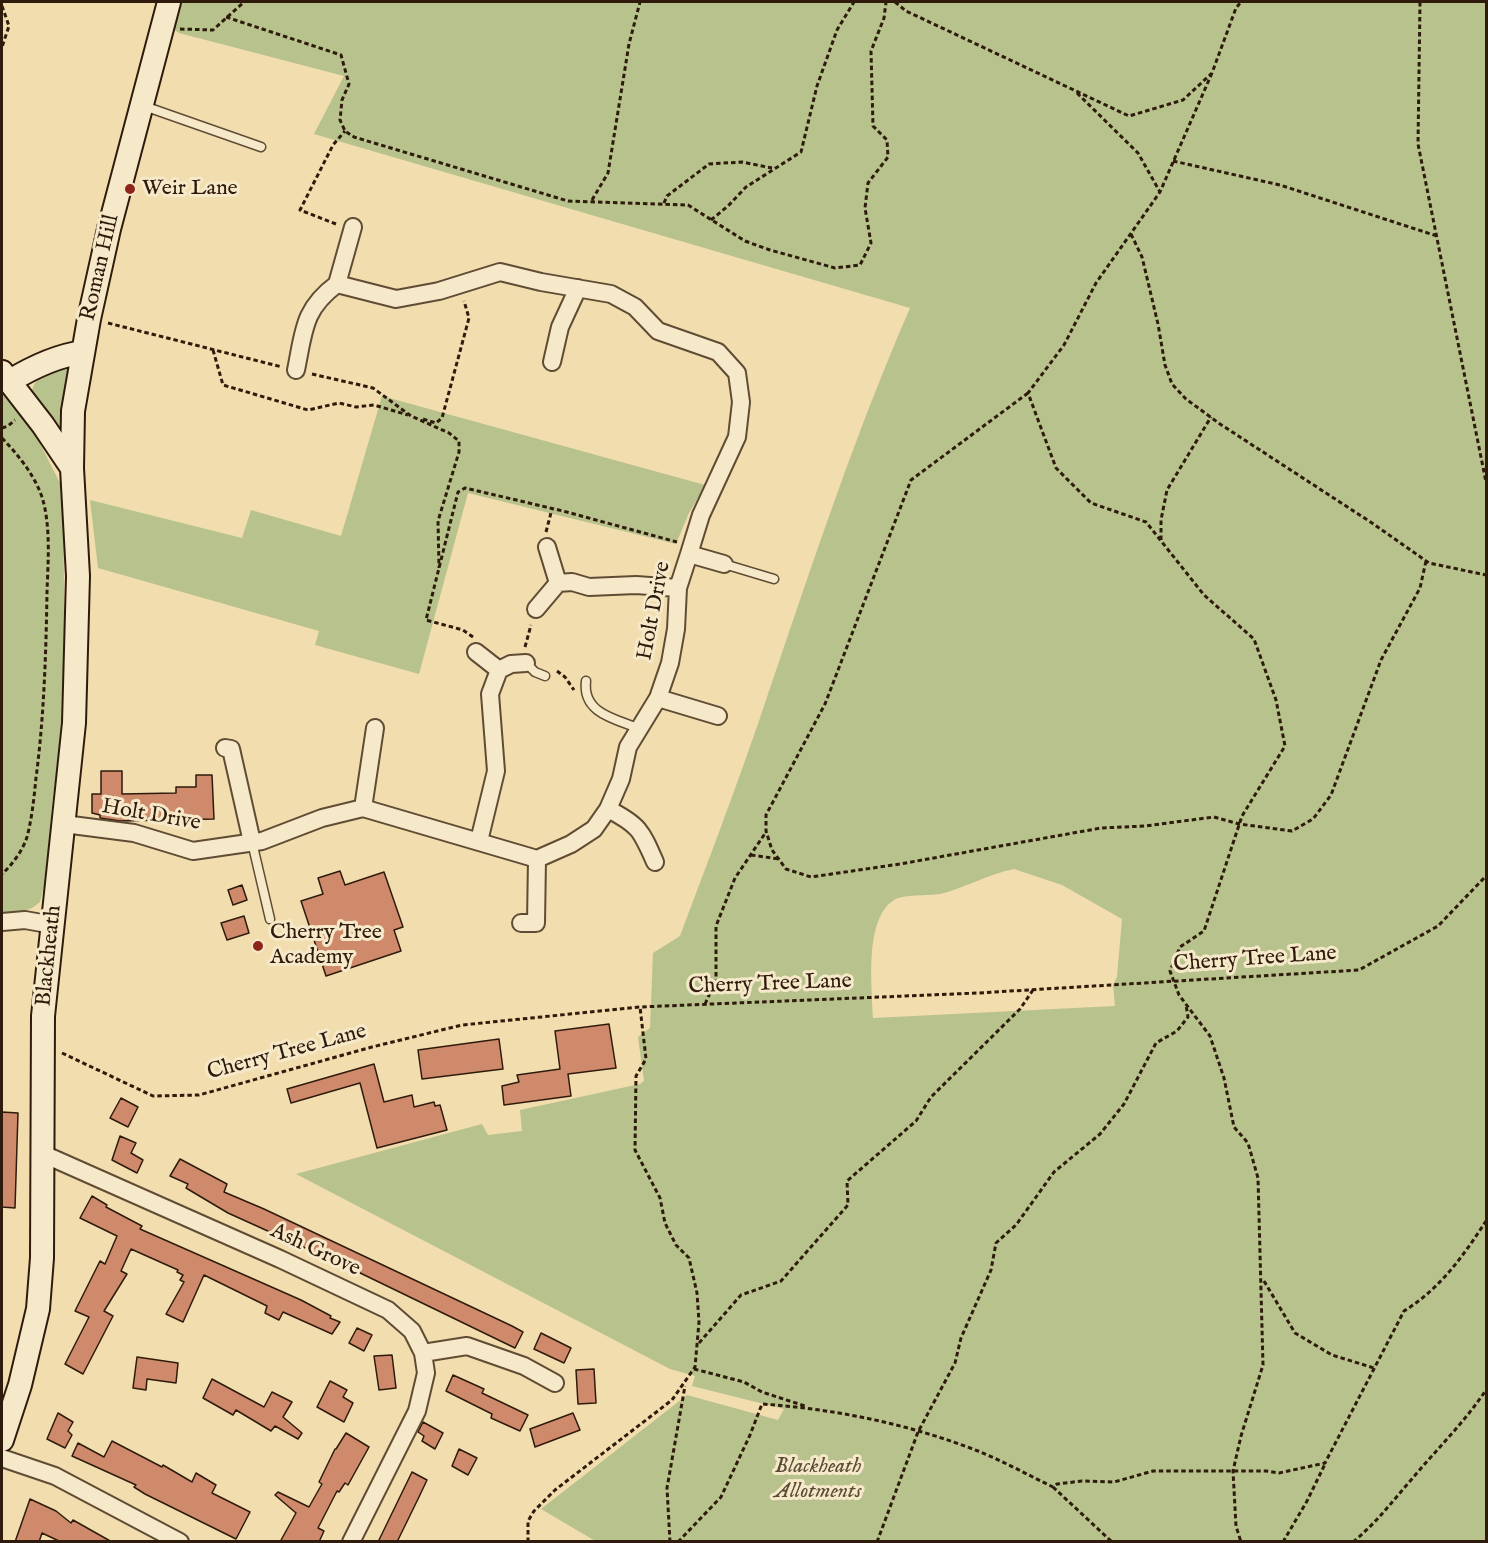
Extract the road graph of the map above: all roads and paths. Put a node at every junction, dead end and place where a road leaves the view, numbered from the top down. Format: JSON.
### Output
{"nodes":[{"id":1,"x":169,"y":2,"type":"edge"},
{"id":2,"x":243,"y":2,"type":"edge"},
{"id":3,"x":640,"y":2,"type":"edge"},
{"id":4,"x":854,"y":2,"type":"edge"},
{"id":5,"x":886,"y":2,"type":"edge"},
{"id":6,"x":895,"y":2,"type":"edge"},
{"id":7,"x":1241,"y":2,"type":"edge"},
{"id":8,"x":1420,"y":2,"type":"edge"},
{"id":9,"x":2,"y":6,"type":"edge"},
{"id":10,"x":226,"y":17,"type":"junction"},
{"id":11,"x":160,"y":29,"type":"junction"},
{"id":12,"x":2,"y":47,"type":"edge"},
{"id":13,"x":1212,"y":73,"type":"junction"},
{"id":14,"x":1074,"y":90,"type":"junction"},
{"id":15,"x":140,"y":105,"type":"junction"},
{"id":16,"x":345,"y":130,"type":"junction"},
{"id":17,"x":261,"y":147,"type":"dead end"},
{"id":18,"x":1173,"y":161,"type":"junction"},
{"id":19,"x":773,"y":169,"type":"junction"},
{"id":20,"x":1160,"y":192,"type":"junction"},
{"id":21,"x":592,"y":200,"type":"junction"},
{"id":22,"x":664,"y":204,"type":"junction"},
{"id":23,"x":711,"y":220,"type":"junction"},
{"id":24,"x":353,"y":227,"type":"joint"},
{"id":25,"x":1131,"y":234,"type":"junction"},
{"id":26,"x":1437,"y":236,"type":"junction"},
{"id":27,"x":337,"y":284,"type":"junction"},
{"id":28,"x":460,"y":284,"type":"junction"},
{"id":29,"x":578,"y":288,"type":"junction"},
{"id":30,"x":89,"y":319,"type":"junction"},
{"id":31,"x":213,"y":350,"type":"junction"},
{"id":32,"x":83,"y":352,"type":"junction"},
{"id":33,"x":552,"y":362,"type":"dead end"},
{"id":34,"x":296,"y":370,"type":"junction"},
{"id":35,"x":6,"y":377,"type":"edge"},
{"id":36,"x":1028,"y":393,"type":"junction"},
{"id":37,"x":411,"y":416,"type":"junction"},
{"id":38,"x":1211,"y":417,"type":"junction"},
{"id":39,"x":2,"y":438,"type":"edge"},
{"id":40,"x":72,"y":468,"type":"junction"},
{"id":41,"x":1486,"y":482,"type":"edge"},
{"id":42,"x":552,"y":508,"type":"junction"},
{"id":43,"x":1161,"y":541,"type":"junction"},
{"id":44,"x":547,"y":547,"type":"joint"},
{"id":45,"x":690,"y":550,"type":"junction"},
{"id":46,"x":1426,"y":561,"type":"junction"},
{"id":47,"x":724,"y":564,"type":"joint"},
{"id":48,"x":439,"y":568,"type":"junction"},
{"id":49,"x":1486,"y":575,"type":"edge"},
{"id":50,"x":774,"y":579,"type":"dead end"},
{"id":51,"x":558,"y":583,"type":"junction"},
{"id":52,"x":678,"y":588,"type":"junction"},
{"id":53,"x":536,"y":609,"type":"joint"},
{"id":54,"x":476,"y":652,"type":"joint"},
{"id":55,"x":526,"y":663,"type":"junction"},
{"id":56,"x":499,"y":670,"type":"junction"},
{"id":57,"x":545,"y":676,"type":"dead end"},
{"id":58,"x":586,"y":681,"type":"dead end"},
{"id":59,"x":658,"y":698,"type":"junction"},
{"id":60,"x":718,"y":716,"type":"dead end"},
{"id":61,"x":375,"y":728,"type":"dead end"},
{"id":62,"x":638,"y":728,"type":"junction"},
{"id":63,"x":233,"y":750,"type":"dead end"},
{"id":64,"x":363,"y":808,"type":"junction"},
{"id":65,"x":608,"y":809,"type":"junction"},
{"id":66,"x":64,"y":824,"type":"junction"},
{"id":67,"x":1239,"y":824,"type":"junction"},
{"id":68,"x":766,"y":831,"type":"junction"},
{"id":69,"x":479,"y":841,"type":"junction"},
{"id":70,"x":252,"y":842,"type":"junction"},
{"id":71,"x":751,"y":855,"type":"junction"},
{"id":72,"x":537,"y":859,"type":"junction"},
{"id":73,"x":778,"y":859,"type":"junction"},
{"id":74,"x":655,"y":862,"type":"dead end"},
{"id":75,"x":2,"y":874,"type":"edge"},
{"id":76,"x":1486,"y":876,"type":"edge"},
{"id":77,"x":270,"y":919,"type":"dead end"},
{"id":78,"x":2,"y":922,"type":"edge"},
{"id":79,"x":522,"y":923,"type":"dead end"},
{"id":80,"x":53,"y":925,"type":"junction"},
{"id":81,"x":1174,"y":982,"type":"junction"},
{"id":82,"x":1033,"y":990,"type":"junction"},
{"id":83,"x":1185,"y":1003,"type":"junction"},
{"id":84,"x":705,"y":1004,"type":"junction"},
{"id":85,"x":640,"y":1007,"type":"junction"},
{"id":86,"x":43,"y":1044,"type":"junction"},
{"id":87,"x":41,"y":1153,"type":"junction"},
{"id":88,"x":1486,"y":1221,"type":"edge"},
{"id":89,"x":1262,"y":1278,"type":"junction"},
{"id":90,"x":698,"y":1344,"type":"junction"},
{"id":91,"x":423,"y":1353,"type":"junction"},
{"id":92,"x":1374,"y":1368,"type":"junction"},
{"id":93,"x":694,"y":1369,"type":"junction"},
{"id":94,"x":555,"y":1383,"type":"dead end"},
{"id":95,"x":685,"y":1383,"type":"junction"},
{"id":96,"x":1486,"y":1390,"type":"edge"},
{"id":97,"x":810,"y":1407,"type":"junction"},
{"id":98,"x":918,"y":1432,"type":"junction"},
{"id":99,"x":2,"y":1440,"type":"edge"},
{"id":100,"x":2,"y":1458,"type":"edge"},
{"id":101,"x":1325,"y":1463,"type":"junction"},
{"id":102,"x":1233,"y":1471,"type":"junction"},
{"id":103,"x":1053,"y":1488,"type":"junction"},
{"id":104,"x":180,"y":1542,"type":"edge"},
{"id":105,"x":351,"y":1542,"type":"edge"},
{"id":106,"x":528,"y":1542,"type":"edge"},
{"id":107,"x":670,"y":1542,"type":"edge"},
{"id":108,"x":678,"y":1542,"type":"edge"},
{"id":109,"x":877,"y":1542,"type":"edge"},
{"id":110,"x":1112,"y":1542,"type":"edge"},
{"id":111,"x":1241,"y":1542,"type":"edge"},
{"id":112,"x":1283,"y":1542,"type":"edge"},
{"id":113,"x":1353,"y":1542,"type":"edge"}],
"edges":[{"from":1,"to":11,"type":"main road","name":"Roman Hill"},
{"from":2,"to":10,"type":"path"},
{"from":3,"to":21,"type":"path"},
{"from":4,"to":19,"type":"path"},
{"from":5,"to":23,"type":"path"},
{"from":6,"to":14,"type":"path"},
{"from":7,"to":13,"type":"path"},
{"from":8,"to":26,"type":"path"},
{"from":9,"to":12,"type":"path"},
{"from":10,"to":11,"type":"path"},
{"from":10,"to":16,"type":"path"},
{"from":11,"to":15,"type":"main road","name":"Roman Hill"},
{"from":13,"to":14,"type":"path"},
{"from":13,"to":18,"type":"path"},
{"from":14,"to":20,"type":"path"},
{"from":15,"to":17,"type":"lane"},
{"from":15,"to":30,"type":"main road","name":"Roman Hill"},
{"from":16,"to":21,"type":"path"},
{"from":16,"to":24,"type":"path"},
{"from":18,"to":20,"type":"path"},
{"from":18,"to":26,"type":"path"},
{"from":19,"to":22,"type":"path"},
{"from":19,"to":23,"type":"path"},
{"from":20,"to":25,"type":"path"},
{"from":21,"to":22,"type":"path"},
{"from":22,"to":23,"type":"path"},
{"from":24,"to":27,"type":"street"},
{"from":25,"to":36,"type":"path"},
{"from":25,"to":38,"type":"path"},
{"from":26,"to":41,"type":"path"},
{"from":27,"to":28,"type":"street","name":"Holt Drive"},
{"from":27,"to":34,"type":"street"},
{"from":28,"to":29,"type":"street","name":"Holt Drive"},
{"from":28,"to":37,"type":"path"},
{"from":29,"to":33,"type":"street"},
{"from":29,"to":45,"type":"street","name":"Holt Drive"},
{"from":30,"to":31,"type":"path"},
{"from":30,"to":32,"type":"main road","name":"Roman Hill"},
{"from":31,"to":34,"type":"path"},
{"from":31,"to":37,"type":"path"},
{"from":32,"to":35,"type":"main road"},
{"from":32,"to":40,"type":"main road","name":"Roman Hill"},
{"from":34,"to":37,"type":"path"},
{"from":35,"to":40,"type":"main road"},
{"from":36,"to":43,"type":"path"},
{"from":36,"to":68,"type":"path"},
{"from":37,"to":48,"type":"path"},
{"from":38,"to":43,"type":"path"},
{"from":38,"to":46,"type":"path"},
{"from":39,"to":75,"type":"path"},
{"from":40,"to":66,"type":"main road","name":"Blackheath"},
{"from":42,"to":44,"type":"path"},
{"from":42,"to":45,"type":"path"},
{"from":42,"to":48,"type":"path"},
{"from":43,"to":67,"type":"path"},
{"from":44,"to":51,"type":"street"},
{"from":45,"to":47,"type":"street"},
{"from":45,"to":52,"type":"street","name":"Holt Drive"},
{"from":46,"to":49,"type":"path"},
{"from":46,"to":67,"type":"path"},
{"from":47,"to":50,"type":"lane"},
{"from":48,"to":54,"type":"path"},
{"from":51,"to":52,"type":"street"},
{"from":51,"to":53,"type":"street"},
{"from":52,"to":59,"type":"street","name":"Holt Drive"},
{"from":53,"to":55,"type":"path"},
{"from":54,"to":56,"type":"street"},
{"from":55,"to":56,"type":"street"},
{"from":55,"to":57,"type":"lane"},
{"from":56,"to":69,"type":"street"},
{"from":58,"to":62,"type":"lane"},
{"from":59,"to":60,"type":"street"},
{"from":59,"to":62,"type":"street","name":"Holt Drive"},
{"from":61,"to":64,"type":"street"},
{"from":62,"to":65,"type":"street","name":"Holt Drive"},
{"from":63,"to":70,"type":"street"},
{"from":64,"to":69,"type":"street"},
{"from":64,"to":70,"type":"street","name":"Holt Drive"},
{"from":65,"to":72,"type":"street","name":"Holt Drive"},
{"from":65,"to":74,"type":"street"},
{"from":66,"to":70,"type":"street","name":"Holt Drive"},
{"from":66,"to":80,"type":"main road","name":"Blackheath"},
{"from":67,"to":73,"type":"path"},
{"from":67,"to":81,"type":"path"},
{"from":68,"to":71,"type":"path"},
{"from":68,"to":73,"type":"path"},
{"from":69,"to":72,"type":"street"},
{"from":70,"to":77,"type":"lane"},
{"from":71,"to":73,"type":"path"},
{"from":71,"to":84,"type":"path"},
{"from":72,"to":79,"type":"street"},
{"from":76,"to":81,"type":"path","name":"Cherry Tree Lane"},
{"from":78,"to":80,"type":"street"},
{"from":80,"to":86,"type":"main road","name":"Blackheath"},
{"from":81,"to":82,"type":"path","name":"Cherry Tree Lane"},
{"from":81,"to":83,"type":"path"},
{"from":82,"to":84,"type":"path","name":"Cherry Tree Lane"},
{"from":82,"to":90,"type":"path"},
{"from":83,"to":89,"type":"path"},
{"from":83,"to":98,"type":"path"},
{"from":84,"to":85,"type":"path","name":"Cherry Tree Lane"},
{"from":85,"to":86,"type":"path","name":"Cherry Tree Lane"},
{"from":85,"to":90,"type":"path"},
{"from":86,"to":87,"type":"main road","name":"Blackheath"},
{"from":87,"to":91,"type":"street","name":"Ash Grove"},
{"from":87,"to":99,"type":"main road","name":"Blackheath"},
{"from":88,"to":92,"type":"path"},
{"from":89,"to":92,"type":"path"},
{"from":89,"to":102,"type":"path"},
{"from":90,"to":93,"type":"path"},
{"from":91,"to":94,"type":"street"},
{"from":91,"to":105,"type":"street"},
{"from":92,"to":101,"type":"path"},
{"from":93,"to":95,"type":"path"},
{"from":93,"to":97,"type":"path"},
{"from":95,"to":106,"type":"path"},
{"from":95,"to":107,"type":"path"},
{"from":96,"to":113,"type":"path"},
{"from":97,"to":98,"type":"path"},
{"from":97,"to":108,"type":"path"},
{"from":98,"to":103,"type":"path"},
{"from":98,"to":109,"type":"path"},
{"from":100,"to":104,"type":"street"},
{"from":101,"to":102,"type":"path"},
{"from":101,"to":112,"type":"path"},
{"from":102,"to":103,"type":"path"},
{"from":102,"to":111,"type":"path"},
{"from":103,"to":110,"type":"path"}]}
